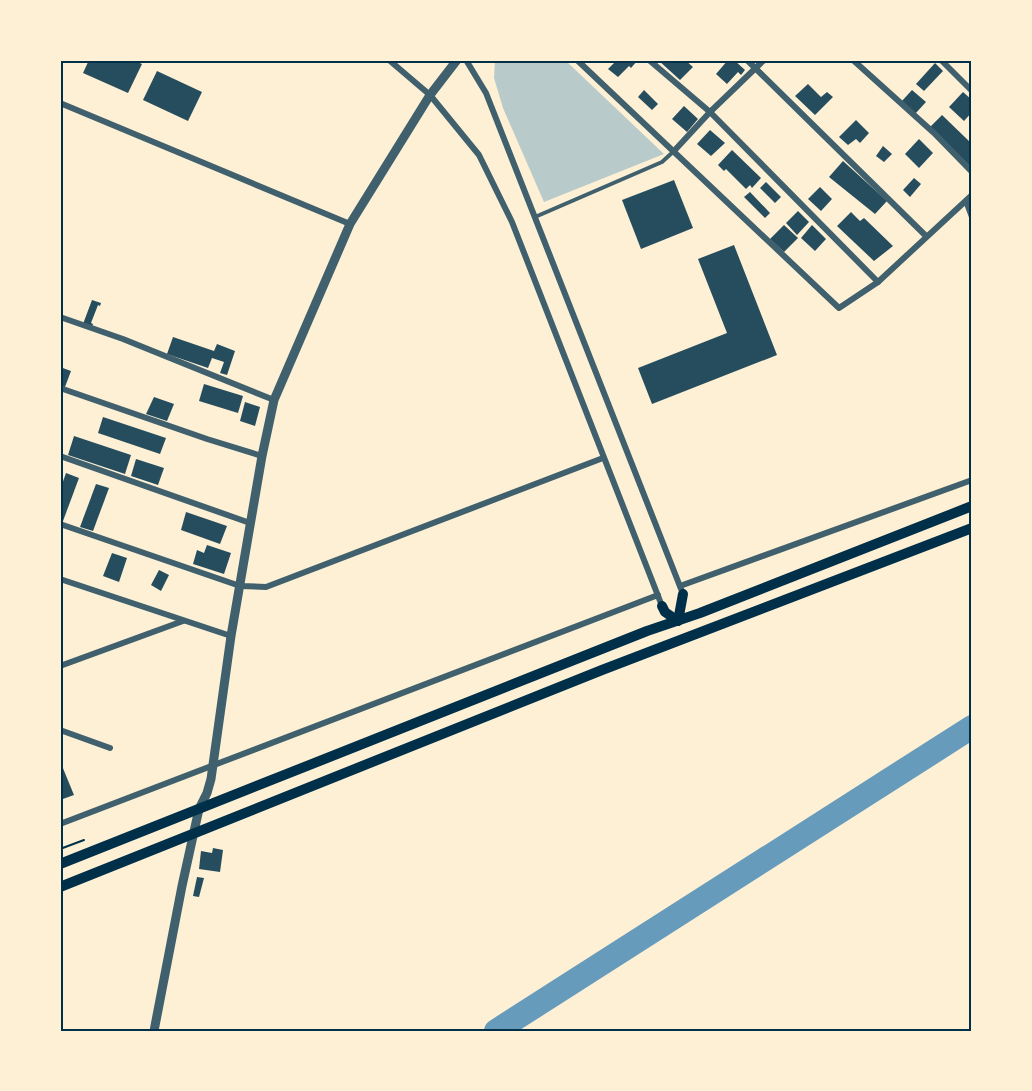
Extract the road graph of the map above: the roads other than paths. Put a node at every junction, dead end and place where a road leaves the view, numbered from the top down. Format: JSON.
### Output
{"nodes":[{"id":1,"x":389,"y":60,"type":"edge"},
{"id":2,"x":457,"y":60,"type":"edge"},
{"id":3,"x":466,"y":60,"type":"edge"},
{"id":4,"x":577,"y":60,"type":"edge"},
{"id":5,"x":649,"y":60,"type":"edge"},
{"id":6,"x":747,"y":60,"type":"edge"},
{"id":7,"x":764,"y":60,"type":"edge"},
{"id":8,"x":853,"y":60,"type":"edge"},
{"id":9,"x":940,"y":60,"type":"edge"},
{"id":10,"x":756,"y":69,"type":"junction"},
{"id":11,"x":972,"y":91,"type":"edge"},
{"id":12,"x":430,"y":95,"type":"junction"},
{"id":13,"x":60,"y":103,"type":"edge"},
{"id":14,"x":710,"y":112,"type":"junction"},
{"id":15,"x":674,"y":151,"type":"junction"},
{"id":16,"x":972,"y":172,"type":"edge"},
{"id":17,"x":972,"y":195,"type":"edge"},
{"id":18,"x":966,"y":201,"type":"junction"},
{"id":19,"x":535,"y":217,"type":"junction"},
{"id":20,"x":972,"y":217,"type":"edge"},
{"id":21,"x":350,"y":224,"type":"junction"},
{"id":22,"x":927,"y":236,"type":"junction"},
{"id":23,"x":878,"y":282,"type":"junction"},
{"id":24,"x":60,"y":317,"type":"edge"},
{"id":25,"x":60,"y":388,"type":"edge"},
{"id":26,"x":274,"y":400,"type":"junction"},
{"id":27,"x":60,"y":456,"type":"edge"},
{"id":28,"x":262,"y":456,"type":"junction"},
{"id":29,"x":603,"y":458,"type":"junction"},
{"id":30,"x":972,"y":480,"type":"edge"},
{"id":31,"x":972,"y":506,"type":"edge"},
{"id":32,"x":250,"y":522,"type":"junction"},
{"id":33,"x":60,"y":524,"type":"edge"},
{"id":34,"x":972,"y":528,"type":"edge"},
{"id":35,"x":60,"y":579,"type":"edge"},
{"id":36,"x":240,"y":586,"type":"junction"},
{"id":37,"x":682,"y":590,"type":"junction"},
{"id":38,"x":658,"y":595,"type":"junction"},
{"id":39,"x":662,"y":606,"type":"joint"},
{"id":40,"x":184,"y":621,"type":"junction"},
{"id":41,"x":678,"y":621,"type":"junction"},
{"id":42,"x":231,"y":636,"type":"junction"},
{"id":43,"x":685,"y":638,"type":"junction"},
{"id":44,"x":60,"y":666,"type":"edge"},
{"id":45,"x":60,"y":730,"type":"edge"},
{"id":46,"x":110,"y":748,"type":"dead end"},
{"id":47,"x":213,"y":765,"type":"junction"},
{"id":48,"x":199,"y":809,"type":"junction"},
{"id":49,"x":60,"y":824,"type":"edge"},
{"id":50,"x":194,"y":833,"type":"junction"},
{"id":51,"x":60,"y":864,"type":"edge"},
{"id":52,"x":60,"y":887,"type":"edge"},
{"id":53,"x":154,"y":1031,"type":"edge"}],
"edges":[{"from":1,"to":12,"type":"street"},
{"from":2,"to":12,"type":"street"},
{"from":3,"to":19,"type":"street"},
{"from":4,"to":15,"type":"street"},
{"from":5,"to":14,"type":"street"},
{"from":6,"to":10,"type":"street"},
{"from":7,"to":10,"type":"street"},
{"from":8,"to":16,"type":"street"},
{"from":9,"to":11,"type":"street"},
{"from":10,"to":14,"type":"street"},
{"from":10,"to":22,"type":"street"},
{"from":12,"to":21,"type":"street"},
{"from":12,"to":29,"type":"street"},
{"from":13,"to":21,"type":"street"},
{"from":14,"to":15,"type":"street"},
{"from":14,"to":23,"type":"street"},
{"from":15,"to":19,"type":"lane"},
{"from":15,"to":23,"type":"street"},
{"from":17,"to":18,"type":"street"},
{"from":18,"to":20,"type":"street"},
{"from":18,"to":22,"type":"street"},
{"from":19,"to":37,"type":"street"},
{"from":21,"to":26,"type":"street"},
{"from":22,"to":23,"type":"street"},
{"from":24,"to":26,"type":"street"},
{"from":25,"to":28,"type":"street"},
{"from":26,"to":28,"type":"street"},
{"from":27,"to":32,"type":"street"},
{"from":28,"to":32,"type":"street"},
{"from":29,"to":36,"type":"street"},
{"from":29,"to":38,"type":"street"},
{"from":30,"to":37,"type":"street"},
{"from":31,"to":41,"type":"main road"},
{"from":32,"to":36,"type":"street"},
{"from":33,"to":36,"type":"street"},
{"from":34,"to":43,"type":"main road"},
{"from":35,"to":40,"type":"street"},
{"from":36,"to":42,"type":"street"},
{"from":37,"to":41,"type":"main road"},
{"from":38,"to":39,"type":"street"},
{"from":38,"to":47,"type":"street"},
{"from":39,"to":41,"type":"main road"},
{"from":40,"to":42,"type":"street"},
{"from":40,"to":44,"type":"street"},
{"from":41,"to":43,"type":"main road"},
{"from":41,"to":48,"type":"main road"},
{"from":42,"to":47,"type":"street"},
{"from":43,"to":50,"type":"main road"},
{"from":45,"to":46,"type":"street"},
{"from":47,"to":48,"type":"street"},
{"from":47,"to":49,"type":"street"},
{"from":48,"to":50,"type":"street"},
{"from":48,"to":51,"type":"main road"},
{"from":50,"to":52,"type":"main road"},
{"from":50,"to":53,"type":"street"}]}
